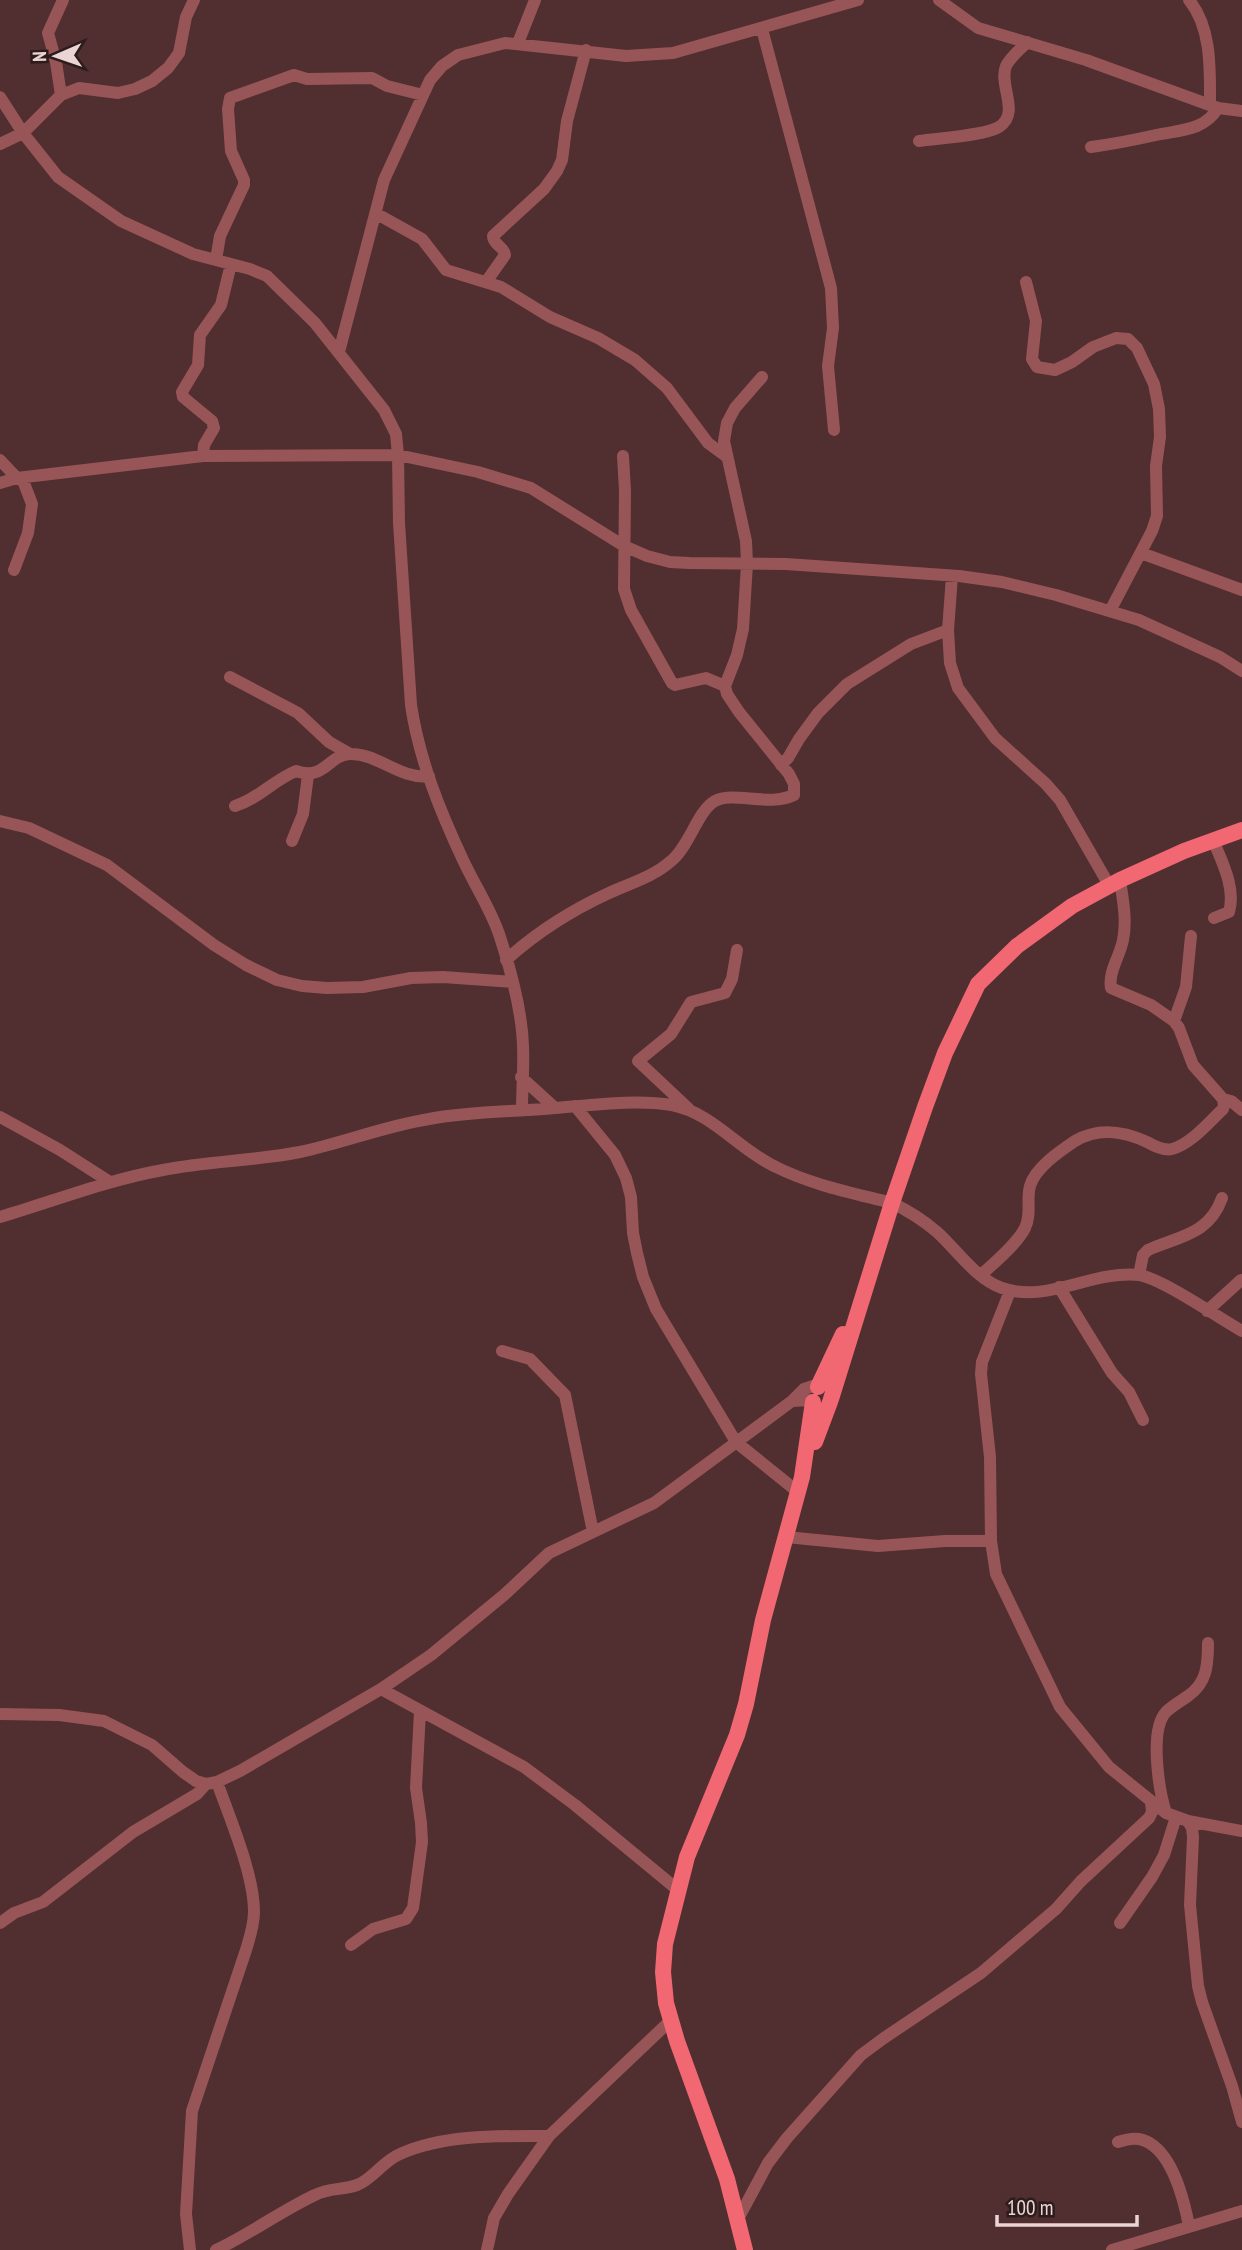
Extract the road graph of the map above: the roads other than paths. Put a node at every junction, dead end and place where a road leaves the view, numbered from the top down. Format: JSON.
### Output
{"nodes":[{"id":1,"x":63,"y":0,"type":"edge"},
{"id":2,"x":194,"y":0,"type":"edge"},
{"id":3,"x":535,"y":0,"type":"edge"},
{"id":4,"x":858,"y":0,"type":"edge"},
{"id":5,"x":939,"y":0,"type":"edge"},
{"id":6,"x":1189,"y":0,"type":"edge"},
{"id":7,"x":762,"y":29,"type":"junction"},
{"id":8,"x":1027,"y":42,"type":"junction"},
{"id":9,"x":518,"y":43,"type":"junction"},
{"id":10,"x":586,"y":50,"type":"junction"},
{"id":11,"x":61,"y":95,"type":"junction"},
{"id":12,"x":423,"y":95,"type":"junction"},
{"id":13,"x":0,"y":97,"type":"edge"},
{"id":14,"x":1214,"y":106,"type":"junction"},
{"id":15,"x":1242,"y":111,"type":"edge"},
{"id":16,"x":23,"y":134,"type":"junction"},
{"id":17,"x":919,"y":141,"type":"dead end"},
{"id":18,"x":0,"y":144,"type":"edge"},
{"id":19,"x":1091,"y":147,"type":"dead end"},
{"id":20,"x":377,"y":214,"type":"junction"},
{"id":21,"x":216,"y":260,"type":"junction"},
{"id":22,"x":231,"y":264,"type":"junction"},
{"id":23,"x":486,"y":282,"type":"junction"},
{"id":24,"x":1026,"y":282,"type":"dead end"},
{"id":25,"x":339,"y":352,"type":"junction"},
{"id":26,"x":762,"y":377,"type":"dead end"},
{"id":27,"x":834,"y":430,"type":"dead end"},
{"id":28,"x":398,"y":455,"type":"junction"},
{"id":29,"x":203,"y":456,"type":"junction"},
{"id":30,"x":623,"y":456,"type":"dead end"},
{"id":31,"x":727,"y":457,"type":"junction"},
{"id":32,"x":0,"y":460,"type":"edge"},
{"id":33,"x":20,"y":478,"type":"junction"},
{"id":34,"x":0,"y":484,"type":"edge"},
{"id":35,"x":624,"y":545,"type":"junction"},
{"id":36,"x":1141,"y":553,"type":"junction"},
{"id":37,"x":747,"y":564,"type":"junction"},
{"id":38,"x":14,"y":570,"type":"dead end"},
{"id":39,"x":952,"y":576,"type":"junction"},
{"id":40,"x":1242,"y":590,"type":"edge"},
{"id":41,"x":1110,"y":611,"type":"junction"},
{"id":42,"x":948,"y":630,"type":"junction"},
{"id":43,"x":1241,"y":669,"type":"edge"},
{"id":44,"x":230,"y":677,"type":"dead end"},
{"id":45,"x":725,"y":686,"type":"junction"},
{"id":46,"x":350,"y":754,"type":"junction"},
{"id":47,"x":781,"y":765,"type":"junction"},
{"id":48,"x":308,"y":775,"type":"junction"},
{"id":49,"x":429,"y":776,"type":"junction"},
{"id":50,"x":235,"y":806,"type":"dead end"},
{"id":51,"x":0,"y":821,"type":"edge"},
{"id":52,"x":1242,"y":830,"type":"edge"},
{"id":53,"x":292,"y":841,"type":"dead end"},
{"id":54,"x":1213,"y":841,"type":"junction"},
{"id":55,"x":1115,"y":882,"type":"junction"},
{"id":56,"x":1214,"y":918,"type":"dead end"},
{"id":57,"x":1191,"y":936,"type":"dead end"},
{"id":58,"x":737,"y":950,"type":"dead end"},
{"id":59,"x":506,"y":960,"type":"junction"},
{"id":60,"x":512,"y":982,"type":"junction"},
{"id":61,"x":1174,"y":1021,"type":"junction"},
{"id":62,"x":521,"y":1077,"type":"junction"},
{"id":63,"x":1223,"y":1099,"type":"junction"},
{"id":64,"x":575,"y":1106,"type":"junction"},
{"id":65,"x":555,"y":1108,"type":"junction"},
{"id":66,"x":689,"y":1109,"type":"junction"},
{"id":67,"x":522,"y":1110,"type":"junction"},
{"id":68,"x":1242,"y":1110,"type":"edge"},
{"id":69,"x":0,"y":1117,"type":"edge"},
{"id":70,"x":110,"y":1182,"type":"junction"},
{"id":71,"x":1222,"y":1198,"type":"dead end"},
{"id":72,"x":892,"y":1203,"type":"junction"},
{"id":73,"x":0,"y":1217,"type":"edge"},
{"id":74,"x":981,"y":1275,"type":"junction"},
{"id":75,"x":1139,"y":1275,"type":"junction"},
{"id":76,"x":1241,"y":1280,"type":"edge"},
{"id":77,"x":1059,"y":1287,"type":"junction"},
{"id":78,"x":1010,"y":1291,"type":"junction"},
{"id":79,"x":862,"y":1298,"type":"junction"},
{"id":80,"x":1207,"y":1311,"type":"junction"},
{"id":81,"x":1242,"y":1331,"type":"edge"},
{"id":82,"x":502,"y":1351,"type":"dead end"},
{"id":83,"x":815,"y":1394,"type":"junction"},
{"id":84,"x":831,"y":1401,"type":"junction"},
{"id":85,"x":1143,"y":1420,"type":"dead end"},
{"id":86,"x":736,"y":1442,"type":"junction"},
{"id":87,"x":800,"y":1484,"type":"junction"},
{"id":88,"x":593,"y":1532,"type":"junction"},
{"id":89,"x":786,"y":1536,"type":"junction"},
{"id":90,"x":991,"y":1541,"type":"junction"},
{"id":91,"x":1208,"y":1643,"type":"dead end"},
{"id":92,"x":381,"y":1689,"type":"junction"},
{"id":93,"x":420,"y":1711,"type":"junction"},
{"id":94,"x":0,"y":1714,"type":"edge"},
{"id":95,"x":212,"y":1783,"type":"junction"},
{"id":96,"x":1151,"y":1802,"type":"junction"},
{"id":97,"x":1177,"y":1817,"type":"junction"},
{"id":98,"x":1242,"y":1831,"type":"edge"},
{"id":99,"x":678,"y":1890,"type":"junction"},
{"id":100,"x":0,"y":1907,"type":"edge"},
{"id":101,"x":14,"y":1913,"type":"junction"},
{"id":102,"x":0,"y":1923,"type":"edge"},
{"id":103,"x":1120,"y":1923,"type":"dead end"},
{"id":104,"x":351,"y":1945,"type":"dead end"},
{"id":105,"x":671,"y":2020,"type":"junction"},
{"id":106,"x":1242,"y":2122,"type":"edge"},
{"id":107,"x":549,"y":2136,"type":"junction"},
{"id":108,"x":1118,"y":2142,"type":"dead end"},
{"id":109,"x":1242,"y":2211,"type":"edge"},
{"id":110,"x":738,"y":2218,"type":"junction"},
{"id":111,"x":1189,"y":2226,"type":"junction"},
{"id":112,"x":190,"y":2250,"type":"edge"},
{"id":113,"x":216,"y":2250,"type":"edge"},
{"id":114,"x":487,"y":2250,"type":"edge"},
{"id":115,"x":745,"y":2250,"type":"edge"},
{"id":116,"x":1112,"y":2250,"type":"edge"}],
"edges":[{"from":1,"to":11,"type":"street"},
{"from":2,"to":11,"type":"street"},
{"from":3,"to":9,"type":"street"},
{"from":4,"to":7,"type":"street"},
{"from":5,"to":8,"type":"street"},
{"from":6,"to":14,"type":"street"},
{"from":7,"to":10,"type":"street"},
{"from":7,"to":27,"type":"street"},
{"from":8,"to":14,"type":"street"},
{"from":8,"to":17,"type":"street"},
{"from":9,"to":10,"type":"street"},
{"from":9,"to":12,"type":"street"},
{"from":10,"to":23,"type":"street"},
{"from":11,"to":16,"type":"street"},
{"from":12,"to":20,"type":"street"},
{"from":12,"to":21,"type":"street"},
{"from":13,"to":16,"type":"street"},
{"from":14,"to":15,"type":"street"},
{"from":14,"to":19,"type":"street"},
{"from":16,"to":18,"type":"street"},
{"from":16,"to":21,"type":"street"},
{"from":20,"to":23,"type":"street"},
{"from":20,"to":25,"type":"street"},
{"from":21,"to":22,"type":"street"},
{"from":22,"to":25,"type":"street"},
{"from":22,"to":29,"type":"street"},
{"from":23,"to":31,"type":"street"},
{"from":24,"to":36,"type":"street"},
{"from":25,"to":28,"type":"street"},
{"from":26,"to":31,"type":"street"},
{"from":28,"to":29,"type":"street"},
{"from":28,"to":35,"type":"street"},
{"from":28,"to":49,"type":"street"},
{"from":29,"to":33,"type":"street"},
{"from":30,"to":35,"type":"street"},
{"from":31,"to":37,"type":"street"},
{"from":32,"to":33,"type":"street"},
{"from":33,"to":34,"type":"street"},
{"from":33,"to":38,"type":"street"},
{"from":35,"to":37,"type":"street"},
{"from":35,"to":45,"type":"street"},
{"from":36,"to":40,"type":"street"},
{"from":36,"to":41,"type":"street"},
{"from":37,"to":39,"type":"street"},
{"from":37,"to":45,"type":"street"},
{"from":39,"to":41,"type":"street"},
{"from":39,"to":42,"type":"street"},
{"from":41,"to":43,"type":"street"},
{"from":42,"to":47,"type":"street"},
{"from":42,"to":55,"type":"street"},
{"from":44,"to":46,"type":"street"},
{"from":45,"to":47,"type":"street"},
{"from":46,"to":48,"type":"street"},
{"from":46,"to":49,"type":"street"},
{"from":47,"to":59,"type":"street"},
{"from":48,"to":50,"type":"street"},
{"from":48,"to":53,"type":"street"},
{"from":49,"to":59,"type":"street"},
{"from":51,"to":60,"type":"street"},
{"from":52,"to":54,"type":"main road"},
{"from":54,"to":55,"type":"main road"},
{"from":54,"to":56,"type":"street"},
{"from":55,"to":61,"type":"street"},
{"from":55,"to":72,"type":"main road"},
{"from":57,"to":61,"type":"street"},
{"from":58,"to":66,"type":"street"},
{"from":59,"to":60,"type":"street"},
{"from":60,"to":62,"type":"street"},
{"from":61,"to":63,"type":"street"},
{"from":62,"to":65,"type":"street"},
{"from":62,"to":67,"type":"street"},
{"from":63,"to":68,"type":"street"},
{"from":63,"to":74,"type":"street"},
{"from":64,"to":65,"type":"street"},
{"from":64,"to":66,"type":"street"},
{"from":64,"to":86,"type":"street"},
{"from":65,"to":67,"type":"street"},
{"from":66,"to":72,"type":"street"},
{"from":67,"to":70,"type":"street"},
{"from":69,"to":70,"type":"street"},
{"from":70,"to":73,"type":"street"},
{"from":71,"to":75,"type":"street"},
{"from":72,"to":74,"type":"street"},
{"from":72,"to":79,"type":"main road"},
{"from":74,"to":78,"type":"street"},
{"from":75,"to":77,"type":"street"},
{"from":75,"to":80,"type":"street"},
{"from":76,"to":80,"type":"street"},
{"from":77,"to":78,"type":"street"},
{"from":77,"to":85,"type":"street"},
{"from":78,"to":90,"type":"street"},
{"from":79,"to":83,"type":"main road"},
{"from":79,"to":84,"type":"main road"},
{"from":80,"to":81,"type":"street"},
{"from":82,"to":88,"type":"street"},
{"from":83,"to":84,"type":"main road"},
{"from":83,"to":86,"type":"street"},
{"from":83,"to":87,"type":"main road"},
{"from":84,"to":87,"type":"main road"},
{"from":86,"to":87,"type":"street"},
{"from":86,"to":88,"type":"street"},
{"from":87,"to":89,"type":"main road"},
{"from":88,"to":92,"type":"street"},
{"from":89,"to":90,"type":"street"},
{"from":89,"to":99,"type":"main road"},
{"from":90,"to":96,"type":"street"},
{"from":91,"to":97,"type":"street"},
{"from":92,"to":93,"type":"street"},
{"from":92,"to":95,"type":"street"},
{"from":93,"to":99,"type":"street"},
{"from":93,"to":104,"type":"street"},
{"from":94,"to":95,"type":"street"},
{"from":95,"to":101,"type":"street"},
{"from":95,"to":112,"type":"street"},
{"from":96,"to":97,"type":"street"},
{"from":96,"to":110,"type":"street"},
{"from":97,"to":98,"type":"street"},
{"from":97,"to":103,"type":"street"},
{"from":97,"to":106,"type":"street"},
{"from":99,"to":105,"type":"main road"},
{"from":100,"to":101,"type":"street"},
{"from":101,"to":102,"type":"street"},
{"from":105,"to":107,"type":"street"},
{"from":105,"to":110,"type":"main road"},
{"from":107,"to":113,"type":"street"},
{"from":107,"to":114,"type":"street"},
{"from":108,"to":111,"type":"street"},
{"from":109,"to":111,"type":"street"},
{"from":110,"to":115,"type":"main road"},
{"from":111,"to":116,"type":"street"}]}
